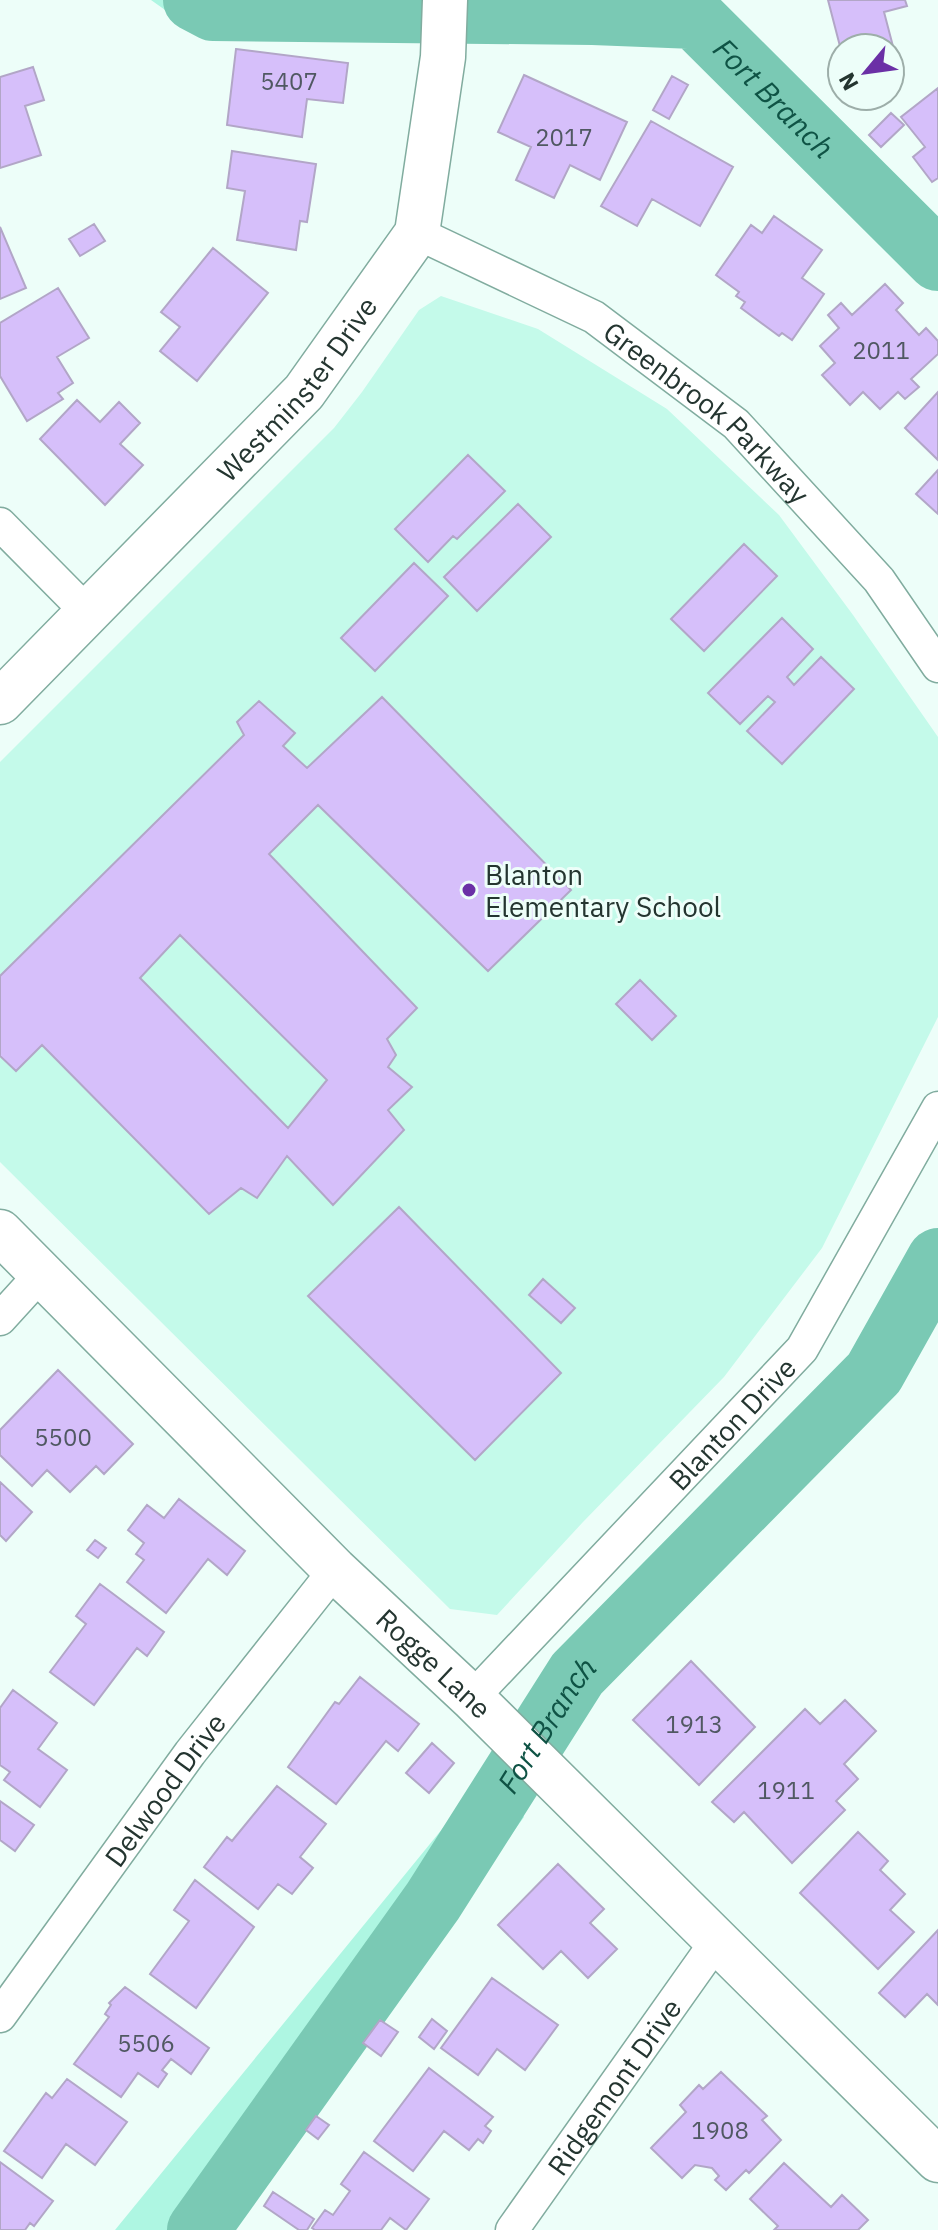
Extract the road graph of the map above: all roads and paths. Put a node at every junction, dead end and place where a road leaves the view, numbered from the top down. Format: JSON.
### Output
{"nodes":[{"id":1,"x":445,"y":0,"type":"edge"},
{"id":2,"x":417,"y":233,"type":"junction"},
{"id":3,"x":0,"y":524,"type":"edge"},
{"id":4,"x":89,"y":614,"type":"junction"},
{"id":5,"x":938,"y":666,"type":"edge"},
{"id":6,"x":0,"y":702,"type":"edge"},
{"id":7,"x":938,"y":1108,"type":"edge"},
{"id":8,"x":0,"y":1232,"type":"edge"},
{"id":9,"x":41,"y":1274,"type":"junction"},
{"id":10,"x":0,"y":1319,"type":"edge"},
{"id":11,"x":335,"y":1570,"type":"junction"},
{"id":12,"x":472,"y":1698,"type":"junction"},
{"id":13,"x":716,"y":1942,"type":"junction"},
{"id":14,"x":0,"y":2016,"type":"edge"},
{"id":15,"x":938,"y":2160,"type":"edge"},
{"id":16,"x":512,"y":2230,"type":"edge"}],
"edges":[{"from":1,"to":2,"type":"street","name":"Westminster Drive"},
{"from":2,"to":4,"type":"street","name":"Westminster Drive"},
{"from":2,"to":5,"type":"street","name":"Greenbrook Parkway"},
{"from":3,"to":4,"type":"street"},
{"from":4,"to":6,"type":"street","name":"Westminster Drive"},
{"from":7,"to":12,"type":"street","name":"Blanton Drive"},
{"from":8,"to":9,"type":"street","name":"Rogge Lane"},
{"from":9,"to":10,"type":"street"},
{"from":9,"to":11,"type":"street","name":"Rogge Lane"},
{"from":11,"to":12,"type":"street","name":"Rogge Lane"},
{"from":11,"to":14,"type":"street","name":"Delwood Drive"},
{"from":12,"to":13,"type":"street","name":"Rogge Lane"},
{"from":13,"to":15,"type":"street","name":"Rogge Lane"},
{"from":13,"to":16,"type":"street","name":"Ridgemont Drive"}]}
